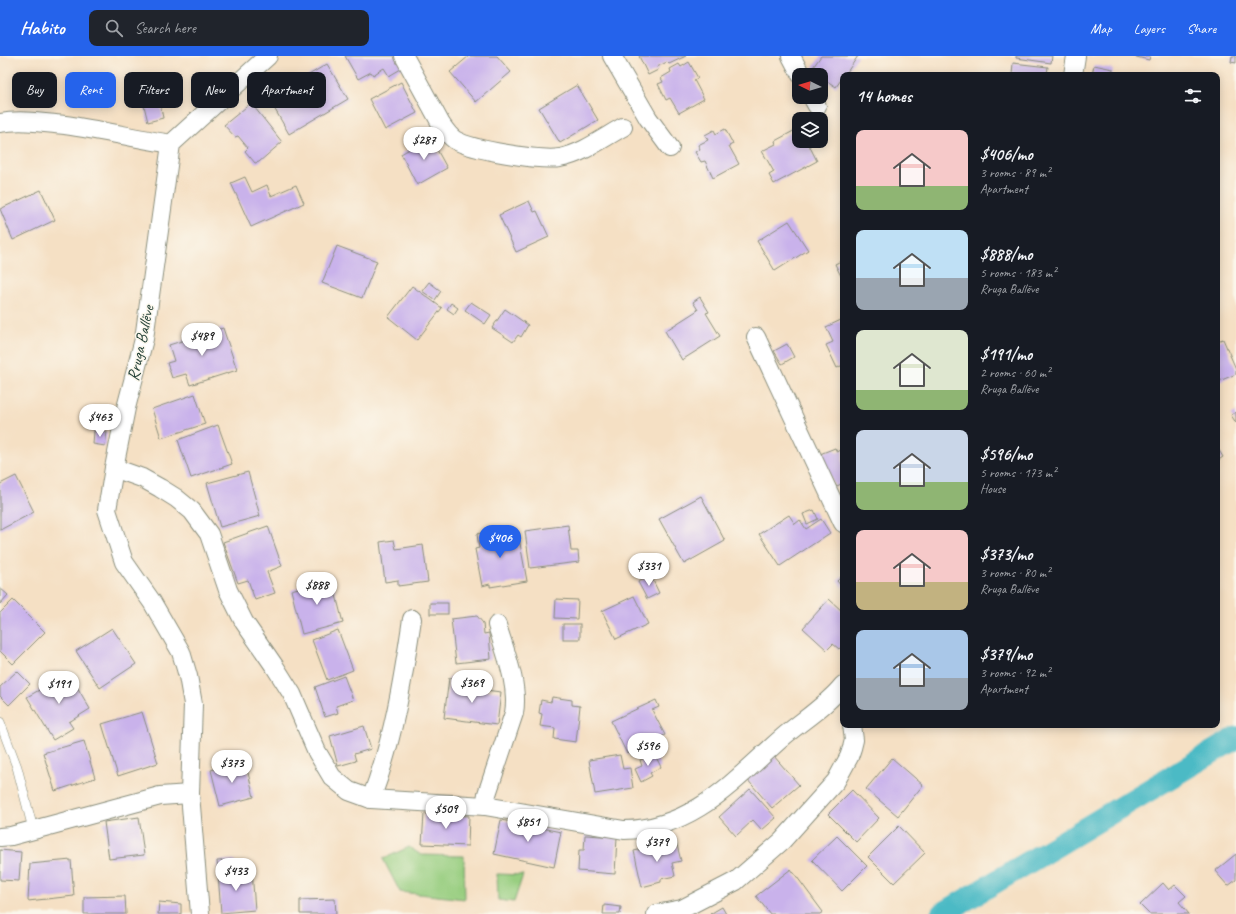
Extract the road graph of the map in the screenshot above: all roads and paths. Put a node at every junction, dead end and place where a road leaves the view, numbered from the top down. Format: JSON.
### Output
{"nodes":[{"id":1,"x":268,"y":56,"type":"edge"},
{"id":2,"x":404,"y":56,"type":"edge"},
{"id":3,"x":612,"y":56,"type":"edge"},
{"id":4,"x":791,"y":56,"type":"edge"},
{"id":5,"x":1076,"y":56,"type":"edge"},
{"id":6,"x":797,"y":68,"type":"edge"},
{"id":7,"x":1074,"y":72,"type":"edge"},
{"id":8,"x":0,"y":123,"type":"edge"},
{"id":9,"x":623,"y":127,"type":"dead end"},
{"id":10,"x":171,"y":144,"type":"junction"},
{"id":11,"x":670,"y":148,"type":"dead end"},
{"id":12,"x":756,"y":337,"type":"dead end"},
{"id":13,"x":114,"y":468,"type":"junction"},
{"id":14,"x":840,"y":517,"type":"edge"},
{"id":15,"x":412,"y":619,"type":"dead end"},
{"id":16,"x":497,"y":625,"type":"dead end"},
{"id":17,"x":840,"y":695,"type":"edge"},
{"id":18,"x":0,"y":722,"type":"edge"},
{"id":19,"x":852,"y":728,"type":"edge"},
{"id":20,"x":190,"y":794,"type":"junction"},
{"id":21,"x":372,"y":799,"type":"junction"},
{"id":22,"x":485,"y":806,"type":"junction"},
{"id":23,"x":33,"y":829,"type":"junction"},
{"id":24,"x":0,"y":837,"type":"edge"},
{"id":25,"x":200,"y":914,"type":"edge"},
{"id":26,"x":656,"y":914,"type":"edge"}],
"edges":[{"from":1,"to":10,"type":"street"},
{"from":2,"to":9,"type":"street"},
{"from":3,"to":11,"type":"street"},
{"from":4,"to":6,"type":"street"},
{"from":5,"to":7,"type":"street"},
{"from":8,"to":10,"type":"street"},
{"from":10,"to":13,"type":"street","name":"Rruga Ballëve"},
{"from":12,"to":14,"type":"street"},
{"from":13,"to":20,"type":"street","name":"Rruga Ballëve"},
{"from":13,"to":21,"type":"street"},
{"from":15,"to":21,"type":"street"},
{"from":16,"to":22,"type":"street"},
{"from":17,"to":22,"type":"street"},
{"from":18,"to":23,"type":"lane"},
{"from":19,"to":26,"type":"street"},
{"from":20,"to":23,"type":"street"},
{"from":20,"to":25,"type":"street","name":"Rruga Ballëve"},
{"from":21,"to":22,"type":"street"},
{"from":23,"to":24,"type":"street"}]}
